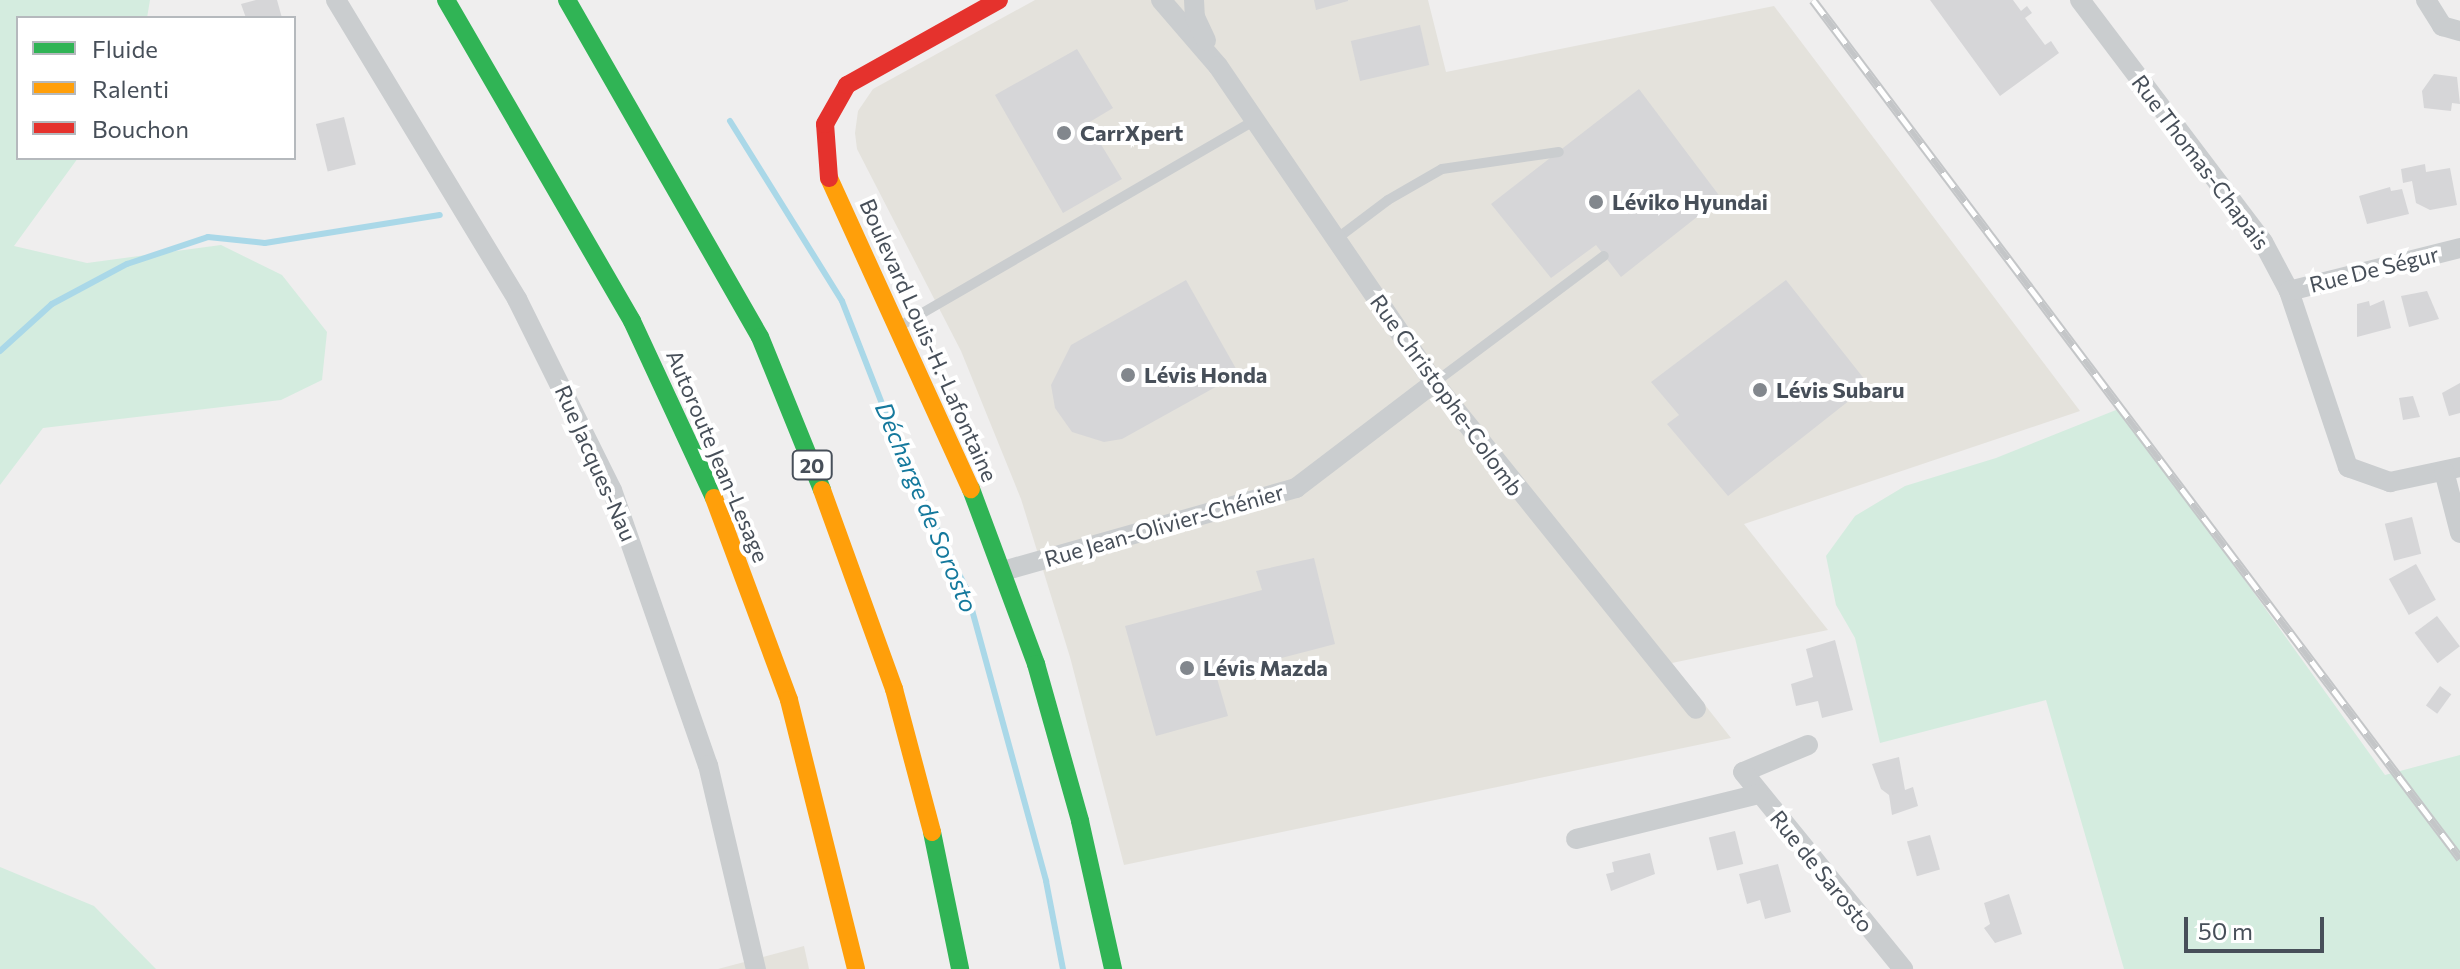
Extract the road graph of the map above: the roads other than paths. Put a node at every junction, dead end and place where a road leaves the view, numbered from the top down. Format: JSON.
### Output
{"nodes":[{"id":1,"x":336,"y":0,"type":"edge"},
{"id":2,"x":446,"y":0,"type":"edge"},
{"id":3,"x":567,"y":0,"type":"edge"},
{"id":4,"x":999,"y":0,"type":"edge"},
{"id":5,"x":1161,"y":0,"type":"edge"},
{"id":6,"x":1194,"y":0,"type":"edge"},
{"id":7,"x":2080,"y":0,"type":"edge"},
{"id":8,"x":2426,"y":0,"type":"edge"},
{"id":9,"x":2460,"y":31,"type":"edge"},
{"id":10,"x":1218,"y":66,"type":"junction"},
{"id":11,"x":1254,"y":121,"type":"junction"},
{"id":12,"x":1559,"y":152,"type":"dead end"},
{"id":13,"x":1335,"y":240,"type":"junction"},
{"id":14,"x":2460,"y":248,"type":"edge"},
{"id":15,"x":1604,"y":256,"type":"dead end"},
{"id":16,"x":2289,"y":291,"type":"junction"},
{"id":17,"x":900,"y":326,"type":"junction"},
{"id":18,"x":1434,"y":383,"type":"junction"},
{"id":19,"x":2452,"y":469,"type":"edge"},
{"id":20,"x":2460,"y":533,"type":"edge"},
{"id":21,"x":1003,"y":571,"type":"junction"},
{"id":22,"x":1696,"y":709,"type":"dead end"},
{"id":23,"x":1808,"y":745,"type":"dead end"},
{"id":24,"x":1759,"y":794,"type":"junction"},
{"id":25,"x":931,"y":826,"type":"junction"},
{"id":26,"x":1576,"y":839,"type":"dead end"},
{"id":27,"x":847,"y":932,"type":"junction"},
{"id":28,"x":756,"y":969,"type":"edge"},
{"id":29,"x":847,"y":969,"type":"edge"},
{"id":30,"x":856,"y":969,"type":"edge"},
{"id":31,"x":960,"y":969,"type":"edge"},
{"id":32,"x":973,"y":969,"type":"edge"},
{"id":33,"x":1113,"y":969,"type":"edge"},
{"id":34,"x":1903,"y":969,"type":"edge"}],
"edges":[{"from":1,"to":28,"type":"street","name":"Rue Jacques-Nau"},
{"from":2,"to":27,"type":"main road","name":"Autoroute Jean-Lesage"},
{"from":3,"to":25,"type":"main road","number":"20"},
{"from":4,"to":17,"type":"main road","name":"Boulevard Louis-H.-Lafontaine"},
{"from":5,"to":10,"type":"street","name":"Rue Christophe-Colomb"},
{"from":6,"to":10,"type":"street","name":"Rue Christophe-Colomb"},
{"from":7,"to":16,"type":"street","name":"Rue Thomas-Chapais"},
{"from":8,"to":9,"type":"street"},
{"from":10,"to":11,"type":"street","name":"Rue Christophe-Colomb"},
{"from":11,"to":13,"type":"street","name":"Rue Christophe-Colomb"},
{"from":11,"to":17,"type":"lane"},
{"from":12,"to":13,"type":"lane"},
{"from":13,"to":18,"type":"street","name":"Rue Christophe-Colomb"},
{"from":14,"to":16,"type":"street","name":"Rue De Ségur"},
{"from":15,"to":18,"type":"lane"},
{"from":16,"to":19,"type":"street","name":"Rue Thomas-Chapais"},
{"from":17,"to":21,"type":"main road","name":"Boulevard Louis-H.-Lafontaine"},
{"from":18,"to":21,"type":"street","name":"Rue Jean-Olivier-Chénier"},
{"from":18,"to":22,"type":"street","name":"Rue Christophe-Colomb"},
{"from":19,"to":20,"type":"street"},
{"from":21,"to":33,"type":"main road","name":"Boulevard Louis-H.-Lafontaine"},
{"from":23,"to":24,"type":"street","name":"Rue de Sarosto"},
{"from":24,"to":26,"type":"street"},
{"from":24,"to":34,"type":"street","name":"Rue de Sarosto"},
{"from":25,"to":31,"type":"main road","number":"20"},
{"from":25,"to":32,"type":"main road"},
{"from":27,"to":29,"type":"main road"},
{"from":27,"to":30,"type":"main road","name":"Autoroute Jean-Lesage"}]}
